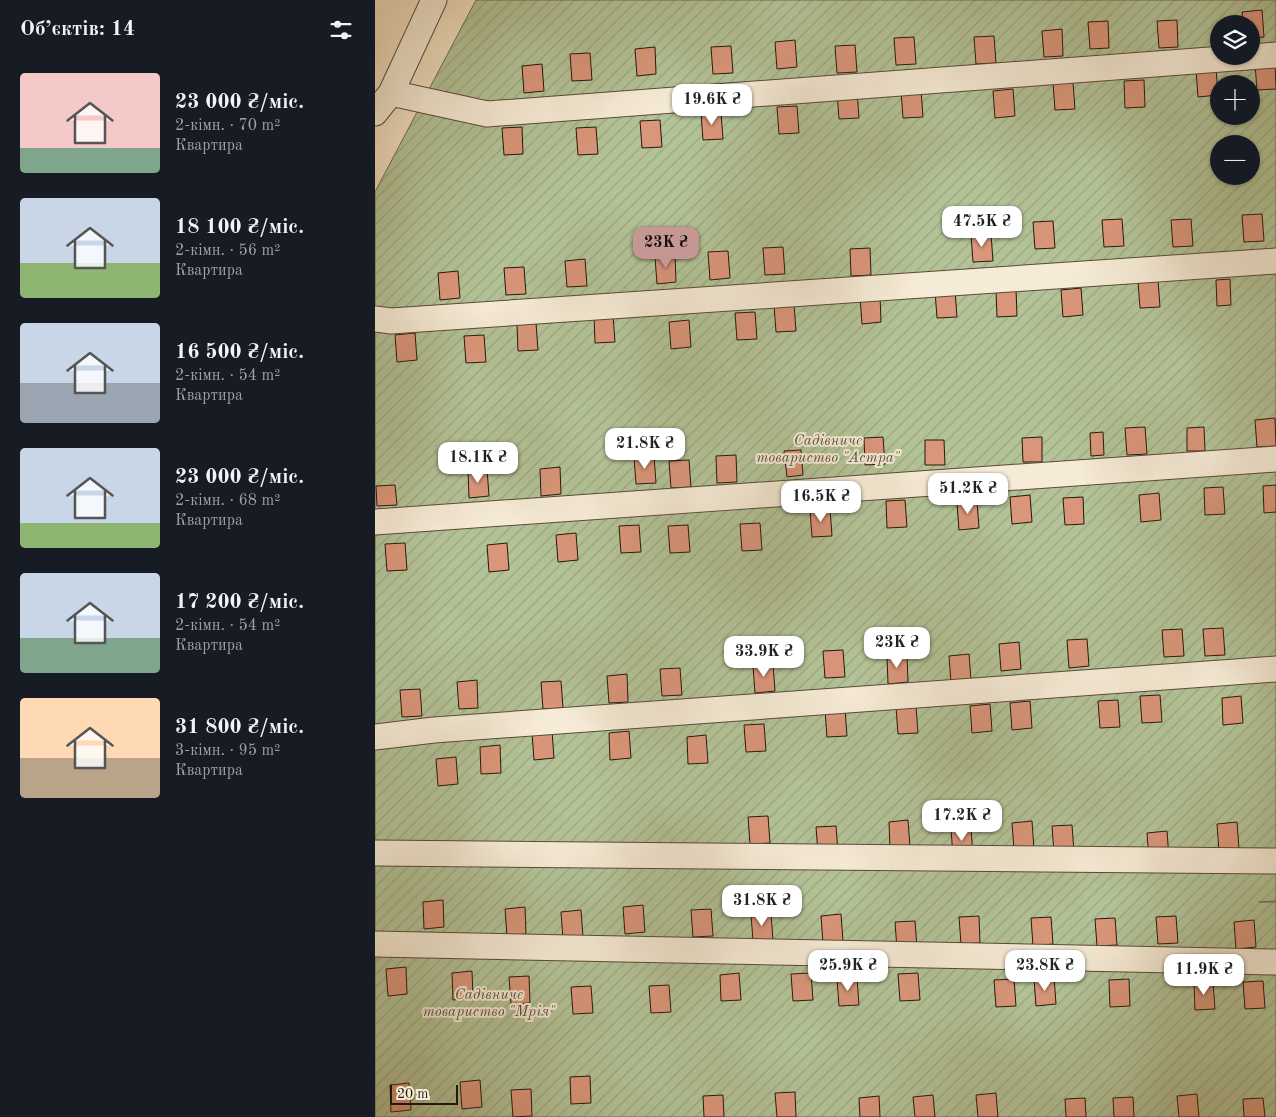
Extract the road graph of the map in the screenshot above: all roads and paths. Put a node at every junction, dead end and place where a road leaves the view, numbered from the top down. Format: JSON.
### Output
{"nodes":[{"id":1,"x":434,"y":0,"type":"edge"},
{"id":2,"x":1276,"y":55,"type":"edge"},
{"id":3,"x":391,"y":93,"type":"junction"},
{"id":4,"x":375,"y":113,"type":"edge"},
{"id":5,"x":1276,"y":261,"type":"edge"},
{"id":6,"x":375,"y":319,"type":"edge"},
{"id":7,"x":1276,"y":459,"type":"edge"},
{"id":8,"x":375,"y":522,"type":"edge"},
{"id":9,"x":1276,"y":670,"type":"edge"},
{"id":10,"x":375,"y":737,"type":"edge"},
{"id":11,"x":375,"y":853,"type":"edge"},
{"id":12,"x":1276,"y":861,"type":"edge"},
{"id":13,"x":375,"y":944,"type":"edge"},
{"id":14,"x":1276,"y":962,"type":"edge"}],
"edges":[{"from":1,"to":3,"type":"street"},
{"from":2,"to":3,"type":"street"},
{"from":3,"to":4,"type":"street"},
{"from":5,"to":6,"type":"street"},
{"from":7,"to":8,"type":"street"},
{"from":9,"to":10,"type":"street"},
{"from":11,"to":12,"type":"street"},
{"from":13,"to":14,"type":"street"}]}
